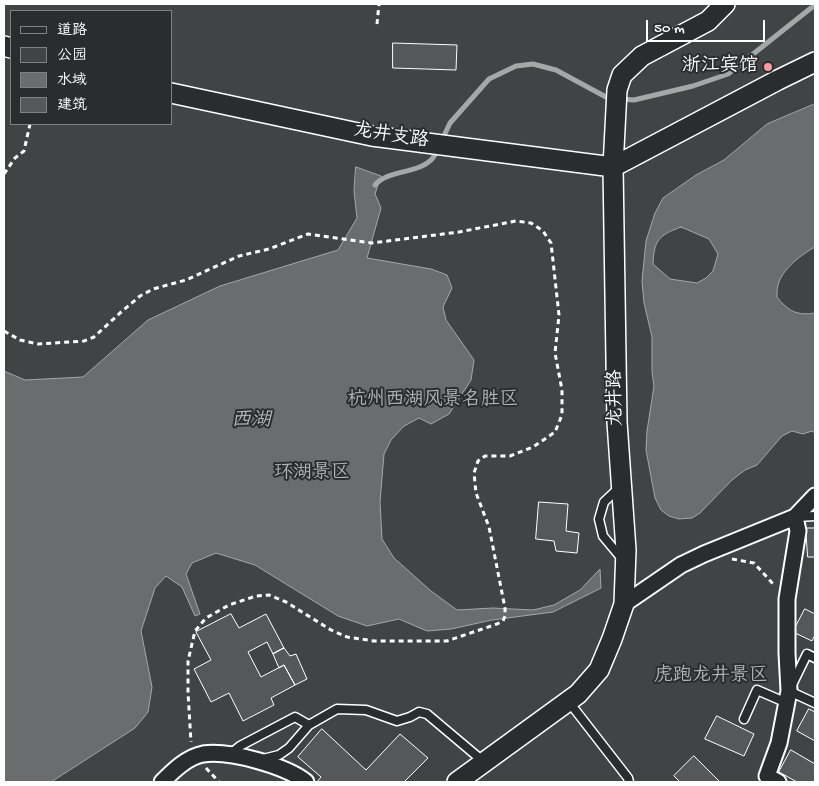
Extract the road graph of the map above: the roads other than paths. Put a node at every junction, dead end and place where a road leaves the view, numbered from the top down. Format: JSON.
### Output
{"nodes":[{"id":1,"x":726,"y":4,"type":"edge"},
{"id":2,"x":815,"y":62,"type":"edge"},
{"id":3,"x":172,"y":93,"type":"edge"},
{"id":4,"x":613,"y":168,"type":"junction"},
{"id":5,"x":815,"y":496,"type":"edge"},
{"id":6,"x":815,"y":516,"type":"edge"},
{"id":7,"x":796,"y":517,"type":"junction"},
{"id":8,"x":624,"y":604,"type":"junction"},
{"id":9,"x":815,"y":658,"type":"edge"},
{"id":10,"x":788,"y":697,"type":"junction"},
{"id":11,"x":568,"y":702,"type":"junction"},
{"id":12,"x":815,"y":703,"type":"edge"},
{"id":13,"x":744,"y":719,"type":"dead end"},
{"id":14,"x":309,"y":726,"type":"junction"},
{"id":15,"x":230,"y":754,"type":"junction"},
{"id":16,"x":256,"y":761,"type":"junction"},
{"id":17,"x":484,"y":762,"type":"junction"},
{"id":18,"x":298,"y":780,"type":"edge"},
{"id":19,"x":162,"y":782,"type":"edge"},
{"id":20,"x":457,"y":782,"type":"edge"},
{"id":21,"x":629,"y":782,"type":"edge"},
{"id":22,"x":778,"y":782,"type":"edge"}],
"edges":[{"from":1,"to":4,"type":"street","name":"龙井路"},
{"from":2,"to":4,"type":"street"},
{"from":3,"to":4,"type":"street","name":"龙井支路"},
{"from":4,"to":8,"type":"street","name":"龙井路"},
{"from":5,"to":7,"type":"street"},
{"from":6,"to":7,"type":"lane"},
{"from":7,"to":8,"type":"street"},
{"from":7,"to":10,"type":"street"},
{"from":8,"to":11,"type":"street","name":"龙井路"},
{"from":9,"to":10,"type":"lane"},
{"from":10,"to":12,"type":"lane"},
{"from":10,"to":13,"type":"lane"},
{"from":10,"to":22,"type":"street"},
{"from":11,"to":17,"type":"street","name":"龙井路"},
{"from":11,"to":21,"type":"lane"},
{"from":14,"to":15,"type":"lane"},
{"from":14,"to":16,"type":"lane"},
{"from":14,"to":17,"type":"lane"},
{"from":15,"to":16,"type":"street"},
{"from":15,"to":19,"type":"street"},
{"from":16,"to":18,"type":"street"},
{"from":17,"to":20,"type":"street","name":"龙井路"}]}
